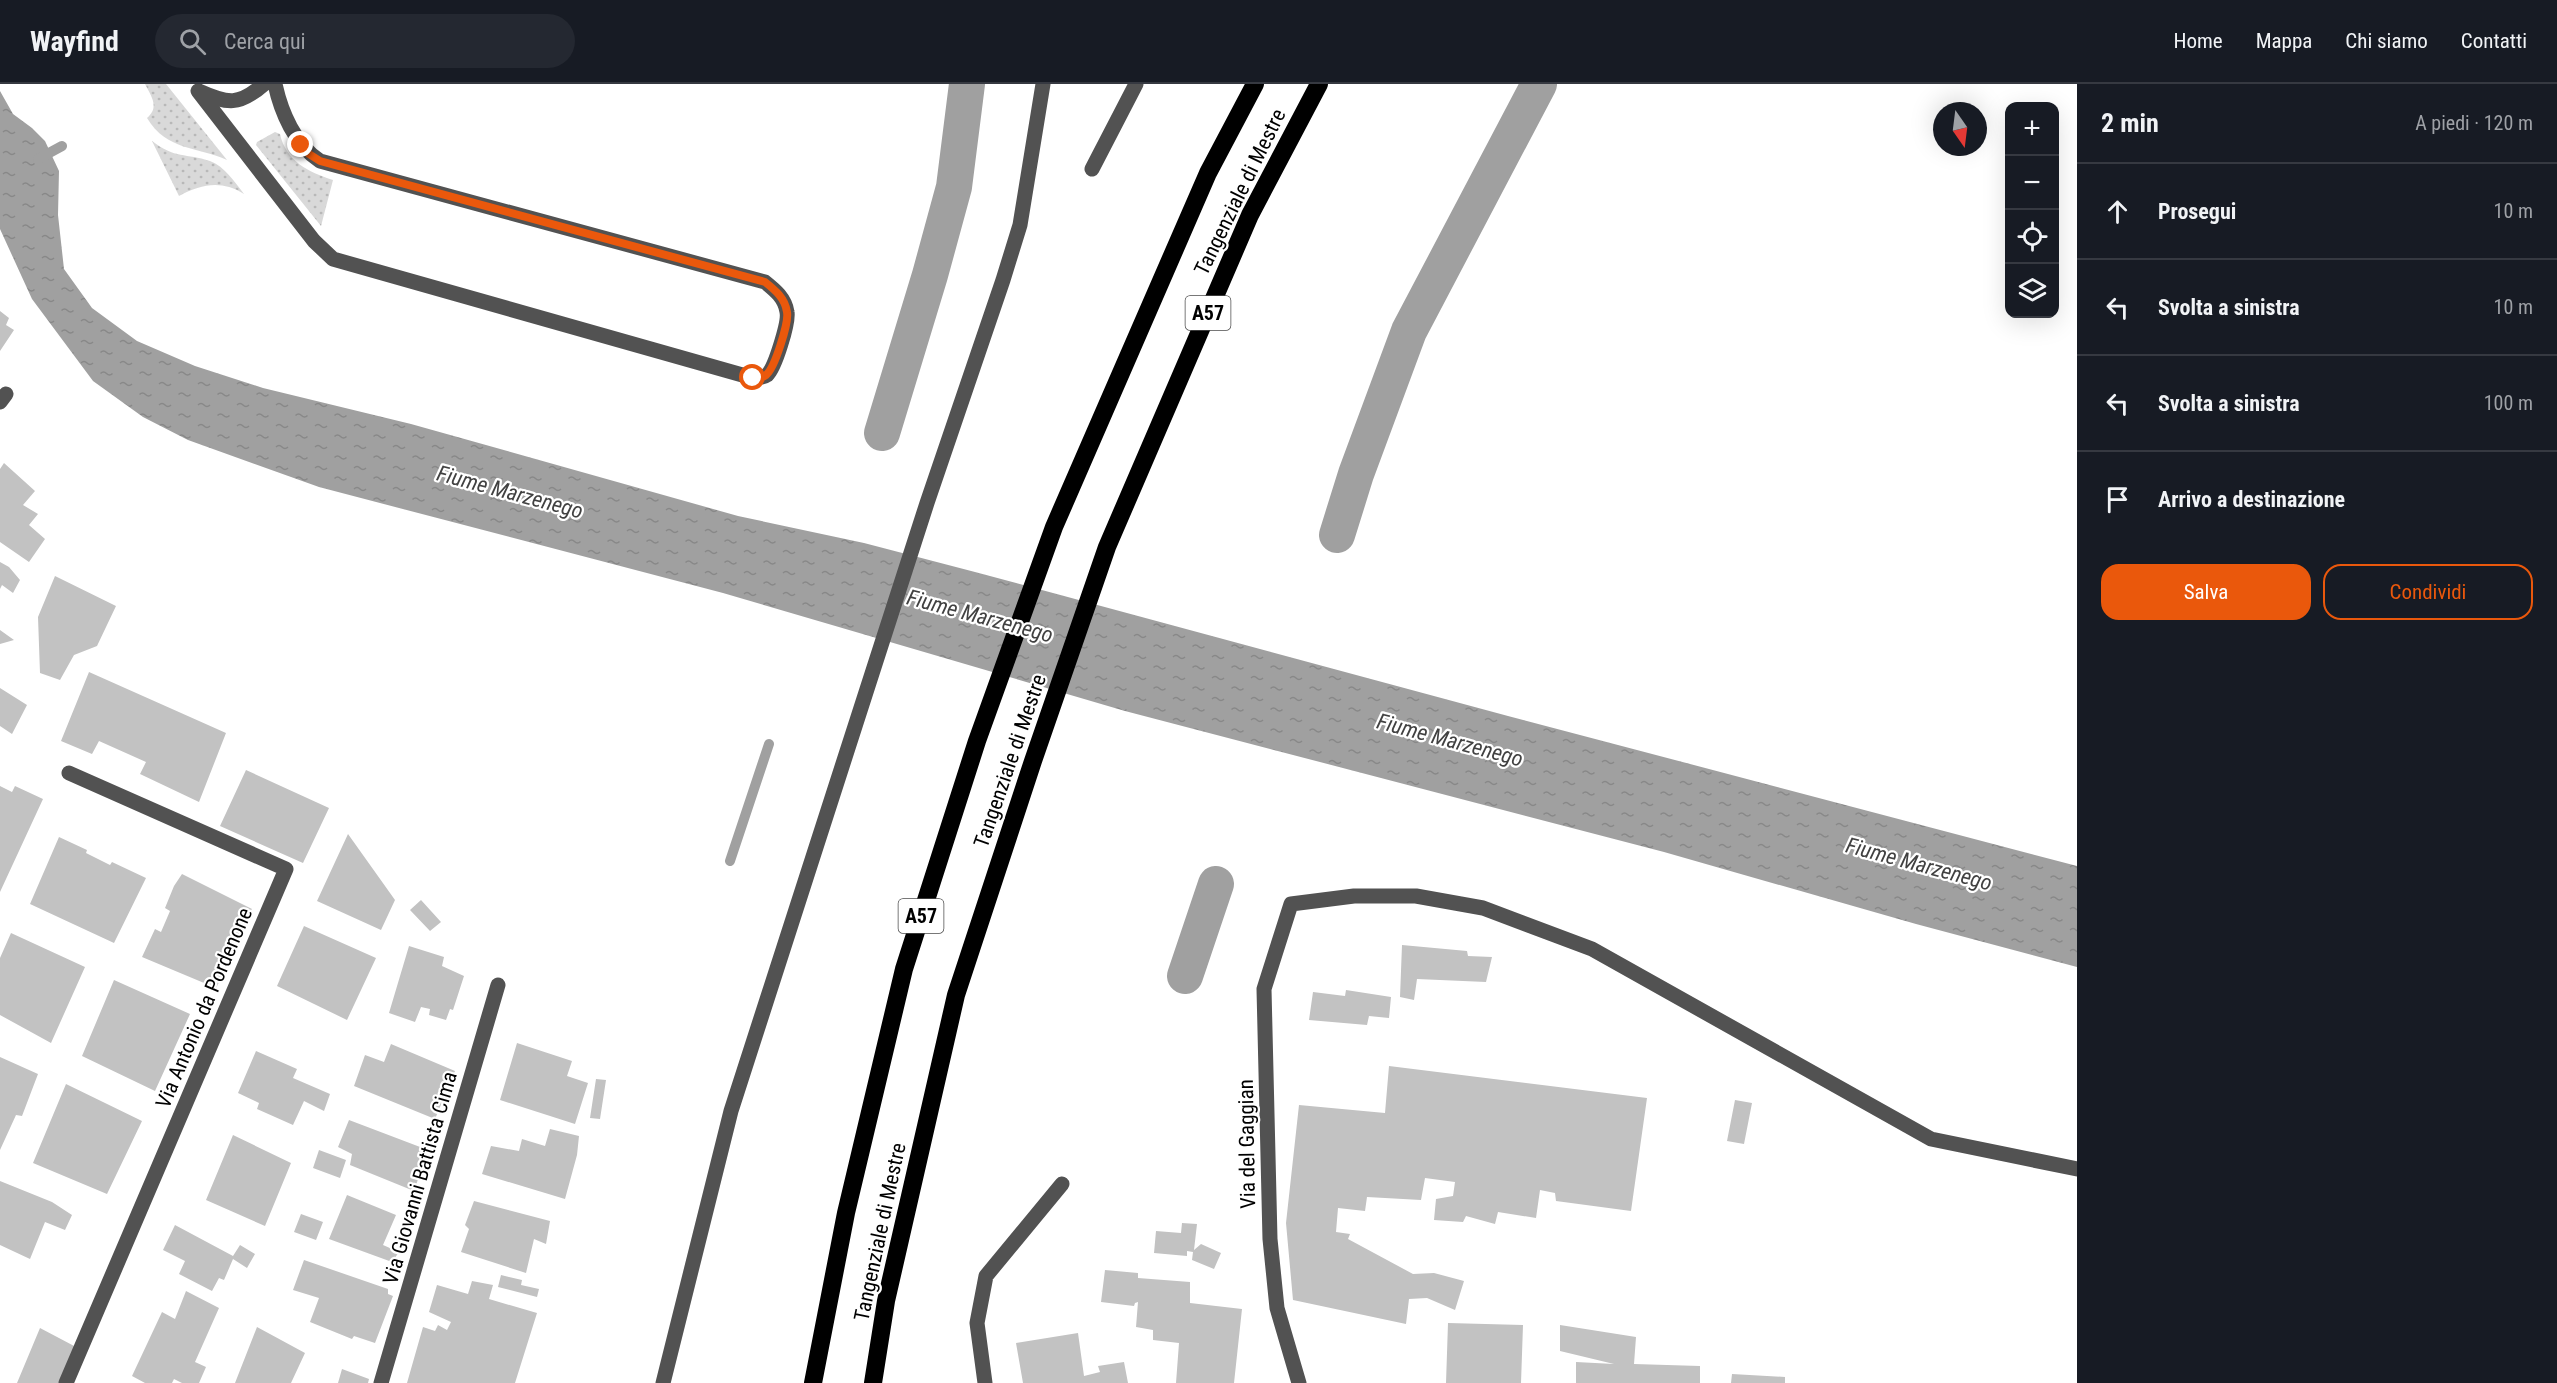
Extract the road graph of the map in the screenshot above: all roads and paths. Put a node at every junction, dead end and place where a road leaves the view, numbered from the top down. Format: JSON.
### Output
{"nodes":[{"id":1,"x":264,"y":84,"type":"edge"},
{"id":2,"x":275,"y":84,"type":"edge"},
{"id":3,"x":1043,"y":84,"type":"edge"},
{"id":4,"x":1136,"y":84,"type":"edge"},
{"id":5,"x":1255,"y":84,"type":"edge"},
{"id":6,"x":1319,"y":84,"type":"edge"},
{"id":7,"x":196,"y":87,"type":"edge"},
{"id":8,"x":1092,"y":169,"type":"dead end"},
{"id":9,"x":69,"y":773,"type":"dead end"},
{"id":10,"x":498,"y":985,"type":"dead end"},
{"id":11,"x":2077,"y":1169,"type":"edge"},
{"id":12,"x":1062,"y":1184,"type":"dead end"},
{"id":13,"x":66,"y":1383,"type":"edge"},
{"id":14,"x":381,"y":1383,"type":"edge"},
{"id":15,"x":663,"y":1383,"type":"edge"},
{"id":16,"x":813,"y":1383,"type":"edge"},
{"id":17,"x":873,"y":1383,"type":"edge"},
{"id":18,"x":985,"y":1383,"type":"edge"},
{"id":19,"x":1299,"y":1383,"type":"edge"}],
"edges":[{"from":1,"to":7,"type":"street"},
{"from":2,"to":7,"type":"street"},
{"from":3,"to":15,"type":"street"},
{"from":4,"to":8,"type":"street"},
{"from":5,"to":16,"type":"highway","name":"Tangenziale di Mestre","number":"A57"},
{"from":6,"to":17,"type":"highway","name":"Tangenziale di Mestre","number":"A57"},
{"from":9,"to":13,"type":"street","name":"Via Antonio da Pordenone"},
{"from":10,"to":14,"type":"street","name":"Via Giovanni Battista Cima"},
{"from":11,"to":19,"type":"street","name":"Via del Gaggian"},
{"from":12,"to":18,"type":"street"}]}
